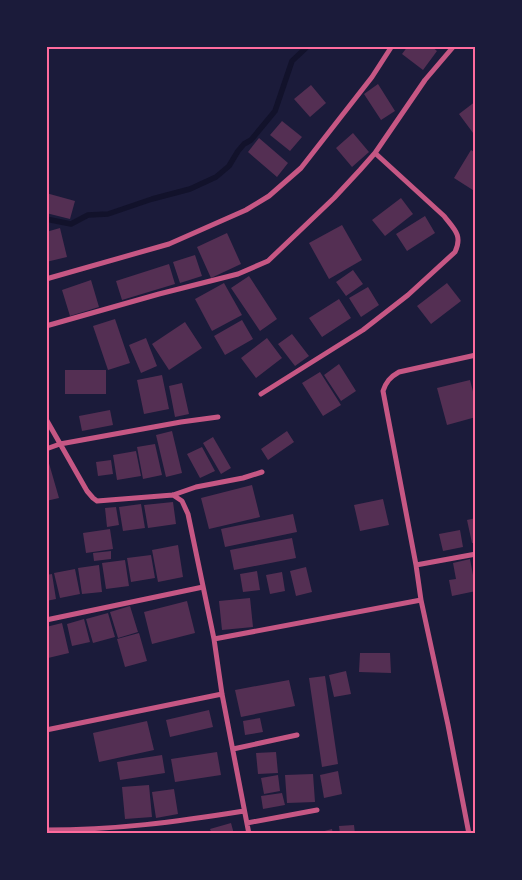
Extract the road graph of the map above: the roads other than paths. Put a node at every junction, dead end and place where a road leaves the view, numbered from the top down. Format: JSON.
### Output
{"nodes":[{"id":1,"x":392,"y":46,"type":"edge"},
{"id":2,"x":454,"y":46,"type":"edge"},
{"id":3,"x":374,"y":153,"type":"junction"},
{"id":4,"x":46,"y":279,"type":"edge"},
{"id":5,"x":46,"y":326,"type":"edge"},
{"id":6,"x":476,"y":355,"type":"edge"},
{"id":7,"x":262,"y":394,"type":"dead end"},
{"id":8,"x":218,"y":416,"type":"dead end"},
{"id":9,"x":46,"y":419,"type":"edge"},
{"id":10,"x":60,"y":444,"type":"junction"},
{"id":11,"x":46,"y":449,"type":"edge"},
{"id":12,"x":262,"y":472,"type":"dead end"},
{"id":13,"x":173,"y":496,"type":"junction"},
{"id":14,"x":476,"y":554,"type":"edge"},
{"id":15,"x":416,"y":565,"type":"junction"},
{"id":16,"x":202,"y":587,"type":"junction"},
{"id":17,"x":421,"y":600,"type":"junction"},
{"id":18,"x":46,"y":620,"type":"edge"},
{"id":19,"x":214,"y":639,"type":"junction"},
{"id":20,"x":222,"y":694,"type":"junction"},
{"id":21,"x":46,"y":730,"type":"edge"},
{"id":22,"x":297,"y":735,"type":"dead end"},
{"id":23,"x":233,"y":749,"type":"junction"},
{"id":24,"x":317,"y":810,"type":"dead end"},
{"id":25,"x":244,"y":811,"type":"junction"},
{"id":26,"x":247,"y":823,"type":"junction"},
{"id":27,"x":46,"y":830,"type":"edge"},
{"id":28,"x":249,"y":834,"type":"edge"},
{"id":29,"x":468,"y":834,"type":"edge"}],
"edges":[{"from":1,"to":4,"type":"street"},
{"from":2,"to":3,"type":"street"},
{"from":3,"to":5,"type":"street"},
{"from":3,"to":7,"type":"street"},
{"from":6,"to":15,"type":"street"},
{"from":8,"to":10,"type":"street"},
{"from":9,"to":10,"type":"street"},
{"from":10,"to":11,"type":"street"},
{"from":10,"to":13,"type":"street"},
{"from":12,"to":13,"type":"street"},
{"from":13,"to":16,"type":"street"},
{"from":14,"to":15,"type":"street"},
{"from":15,"to":17,"type":"street"},
{"from":16,"to":18,"type":"street"},
{"from":16,"to":19,"type":"street"},
{"from":17,"to":19,"type":"street"},
{"from":17,"to":29,"type":"street"},
{"from":19,"to":20,"type":"street"},
{"from":20,"to":21,"type":"street"},
{"from":20,"to":23,"type":"street"},
{"from":22,"to":23,"type":"street"},
{"from":23,"to":25,"type":"street"},
{"from":24,"to":26,"type":"street"},
{"from":25,"to":26,"type":"street"},
{"from":25,"to":27,"type":"street"},
{"from":26,"to":28,"type":"street"}]}
